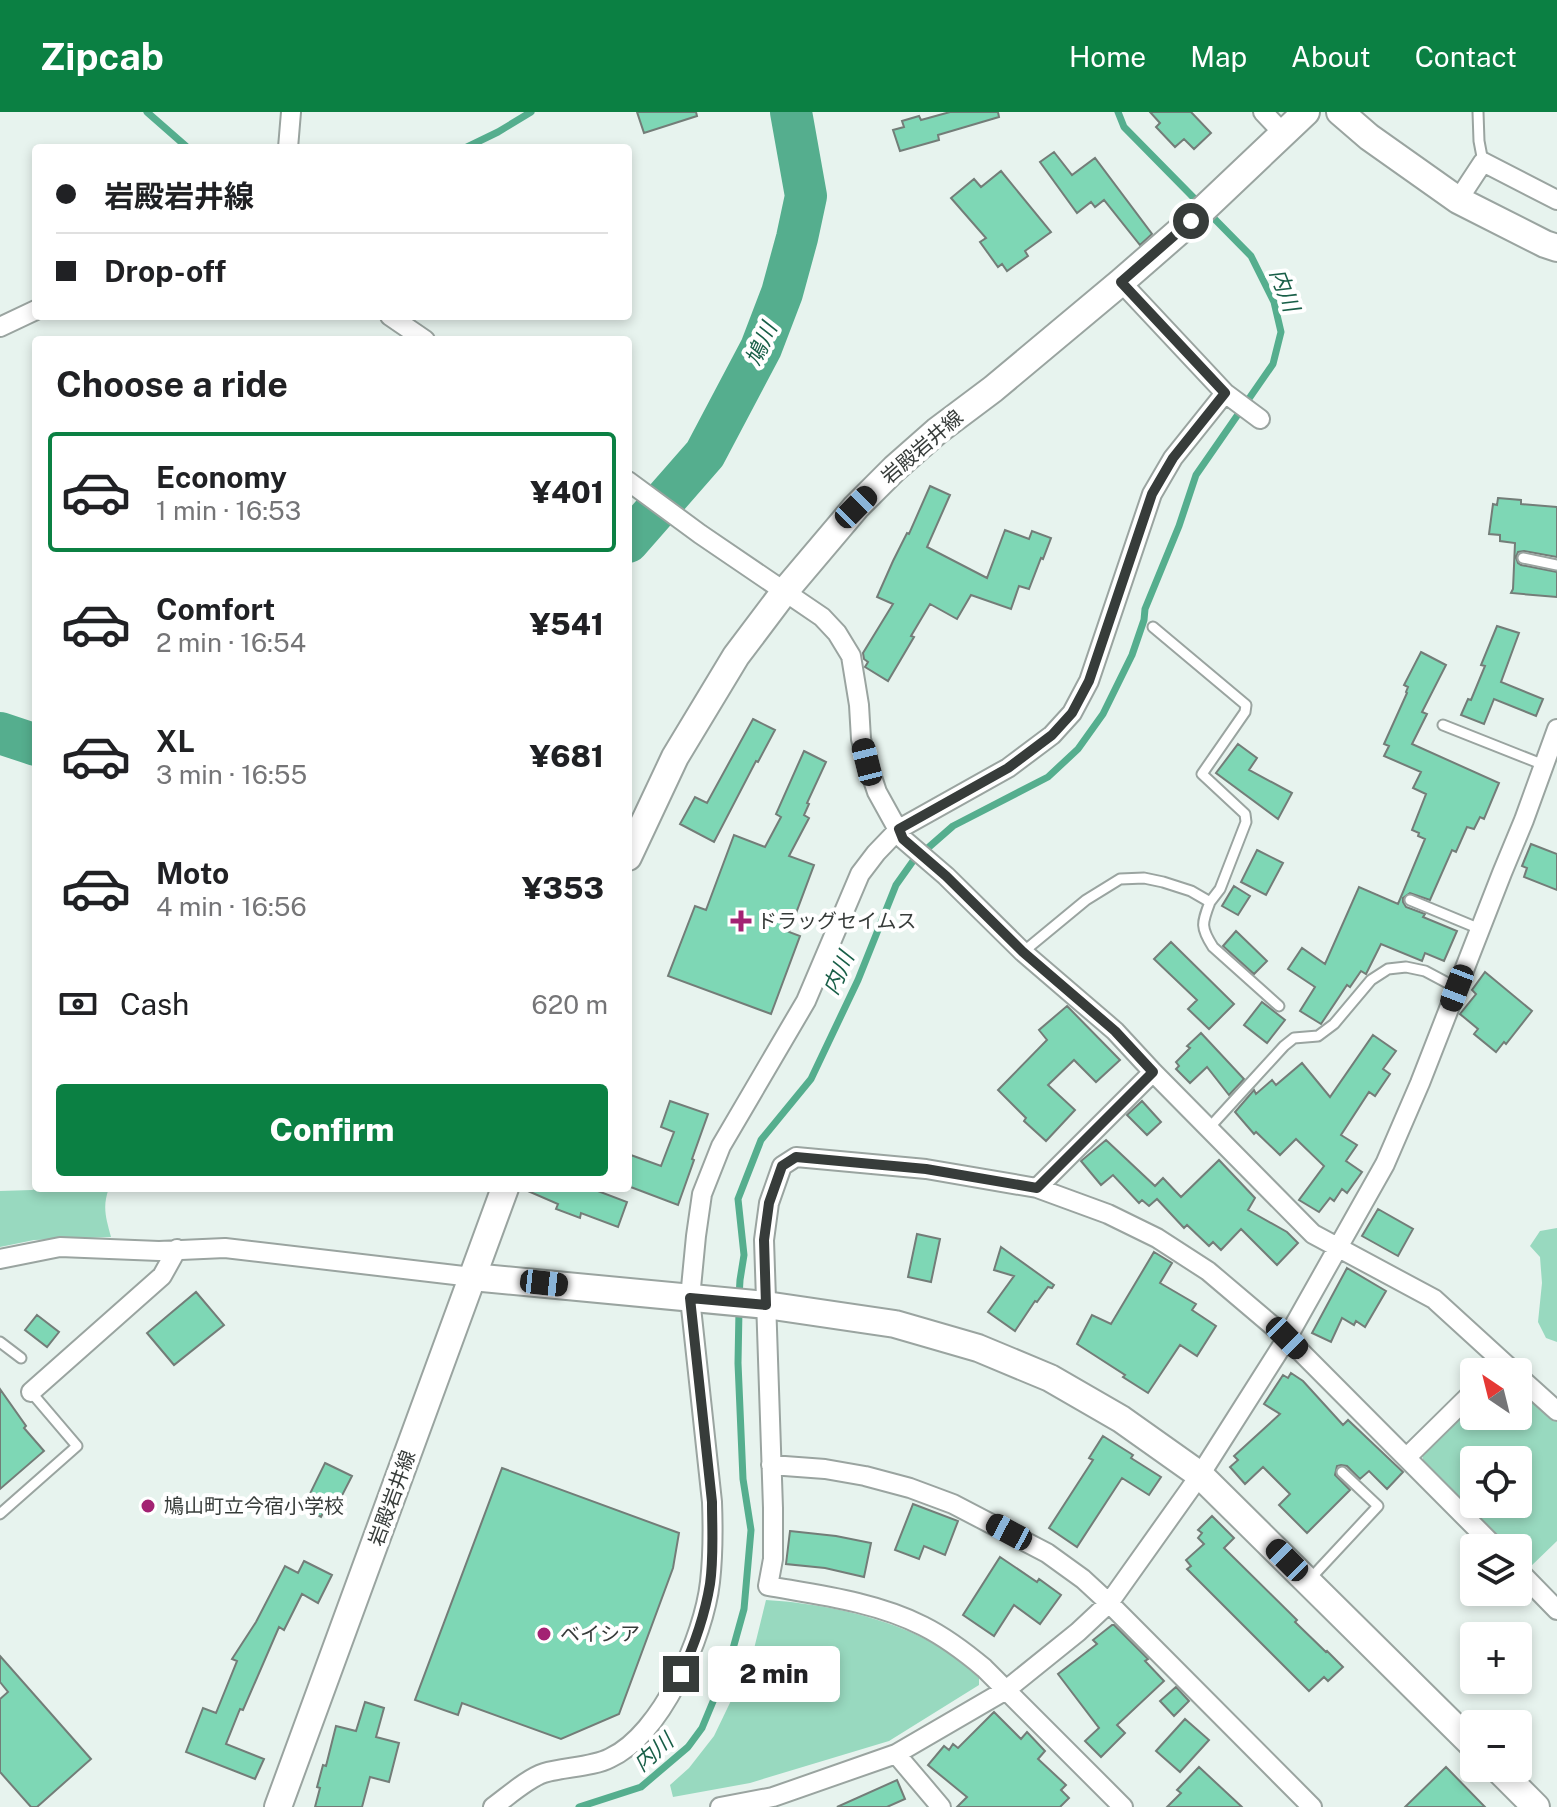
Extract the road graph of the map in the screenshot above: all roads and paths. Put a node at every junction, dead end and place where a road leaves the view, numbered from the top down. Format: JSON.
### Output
{"nodes":[{"id":1,"x":291,"y":112,"type":"edge"},
{"id":2,"x":1263,"y":112,"type":"edge"},
{"id":3,"x":1306,"y":112,"type":"edge"},
{"id":4,"x":1340,"y":112,"type":"edge"},
{"id":5,"x":1478,"y":112,"type":"edge"},
{"id":6,"x":1283,"y":133,"type":"junction"},
{"id":7,"x":288,"y":144,"type":"edge"},
{"id":8,"x":1483,"y":162,"type":"junction"},
{"id":9,"x":1458,"y":200,"type":"junction"},
{"id":10,"x":1557,"y":200,"type":"edge"},
{"id":11,"x":1557,"y":248,"type":"edge"},
{"id":12,"x":1121,"y":282,"type":"junction"},
{"id":13,"x":32,"y":312,"type":"edge"},
{"id":14,"x":396,"y":320,"type":"edge"},
{"id":15,"x":0,"y":327,"type":"edge"},
{"id":16,"x":419,"y":336,"type":"edge"},
{"id":17,"x":1225,"y":393,"type":"junction"},
{"id":18,"x":1260,"y":419,"type":"dead end"},
{"id":19,"x":632,"y":484,"type":"edge"},
{"id":20,"x":1523,"y":558,"type":"dead end"},
{"id":21,"x":1557,"y":565,"type":"edge"},
{"id":22,"x":785,"y":591,"type":"junction"},
{"id":23,"x":1153,"y":627,"type":"dead end"},
{"id":24,"x":1443,"y":725,"type":"dead end"},
{"id":25,"x":1557,"y":729,"type":"edge"},
{"id":26,"x":1544,"y":765,"type":"junction"},
{"id":27,"x":901,"y":834,"type":"junction"},
{"id":28,"x":632,"y":848,"type":"edge"},
{"id":29,"x":1410,"y":900,"type":"dead end"},
{"id":30,"x":1210,"y":902,"type":"junction"},
{"id":31,"x":1480,"y":929,"type":"junction"},
{"id":32,"x":1023,"y":952,"type":"junction"},
{"id":33,"x":1457,"y":988,"type":"junction"},
{"id":34,"x":1279,"y":1006,"type":"dead end"},
{"id":35,"x":1153,"y":1072,"type":"junction"},
{"id":36,"x":1209,"y":1128,"type":"junction"},
{"id":37,"x":1037,"y":1188,"type":"junction"},
{"id":38,"x":504,"y":1192,"type":"edge"},
{"id":39,"x":1338,"y":1246,"type":"junction"},
{"id":40,"x":177,"y":1249,"type":"junction"},
{"id":41,"x":0,"y":1259,"type":"edge"},
{"id":42,"x":472,"y":1277,"type":"junction"},
{"id":43,"x":690,"y":1298,"type":"junction"},
{"id":44,"x":766,"y":1305,"type":"junction"},
{"id":45,"x":1287,"y":1338,"type":"junction"},
{"id":46,"x":0,"y":1342,"type":"edge"},
{"id":47,"x":21,"y":1358,"type":"dead end"},
{"id":48,"x":1495,"y":1358,"type":"edge"},
{"id":49,"x":1532,"y":1390,"type":"edge"},
{"id":50,"x":31,"y":1392,"type":"joint"},
{"id":51,"x":1460,"y":1405,"type":"edge"},
{"id":52,"x":1557,"y":1411,"type":"edge"},
{"id":53,"x":1407,"y":1457,"type":"junction"},
{"id":54,"x":771,"y":1465,"type":"junction"},
{"id":55,"x":1342,"y":1472,"type":"dead end"},
{"id":56,"x":1200,"y":1475,"type":"junction"},
{"id":57,"x":0,"y":1514,"type":"edge"},
{"id":58,"x":1482,"y":1534,"type":"edge"},
{"id":59,"x":1308,"y":1582,"type":"junction"},
{"id":60,"x":1532,"y":1584,"type":"edge"},
{"id":61,"x":1109,"y":1603,"type":"junction"},
{"id":62,"x":1557,"y":1610,"type":"edge"},
{"id":63,"x":1006,"y":1690,"type":"junction"},
{"id":64,"x":1460,"y":1732,"type":"edge"},
{"id":65,"x":896,"y":1754,"type":"junction"},
{"id":66,"x":1511,"y":1782,"type":"edge"},
{"id":67,"x":776,"y":1802,"type":"edge"},
{"id":68,"x":278,"y":1807,"type":"edge"},
{"id":69,"x":493,"y":1807,"type":"edge"},
{"id":70,"x":720,"y":1807,"type":"edge"},
{"id":71,"x":941,"y":1807,"type":"edge"},
{"id":72,"x":1123,"y":1807,"type":"edge"},
{"id":73,"x":1312,"y":1807,"type":"edge"},
{"id":74,"x":1536,"y":1807,"type":"edge"}],
"edges":[{"from":1,"to":7,"type":"street"},
{"from":2,"to":6,"type":"street"},
{"from":3,"to":6,"type":"main road","name":"岩殿岩井線"},
{"from":4,"to":9,"type":"main road"},
{"from":5,"to":8,"type":"lane"},
{"from":6,"to":12,"type":"main road","name":"岩殿岩井線"},
{"from":8,"to":9,"type":"street"},
{"from":8,"to":10,"type":"street"},
{"from":9,"to":11,"type":"main road"},
{"from":12,"to":17,"type":"street"},
{"from":12,"to":22,"type":"main road","name":"岩殿岩井線"},
{"from":13,"to":15,"type":"street"},
{"from":14,"to":16,"type":"street"},
{"from":17,"to":18,"type":"street"},
{"from":17,"to":27,"type":"street"},
{"from":19,"to":22,"type":"street"},
{"from":20,"to":21,"type":"lane"},
{"from":22,"to":27,"type":"street"},
{"from":22,"to":28,"type":"main road","name":"岩殿岩井線"},
{"from":23,"to":30,"type":"lane"},
{"from":24,"to":26,"type":"lane"},
{"from":25,"to":26,"type":"street"},
{"from":26,"to":31,"type":"street"},
{"from":27,"to":32,"type":"street"},
{"from":27,"to":43,"type":"street"},
{"from":29,"to":31,"type":"lane"},
{"from":30,"to":32,"type":"lane"},
{"from":30,"to":34,"type":"lane"},
{"from":31,"to":33,"type":"street"},
{"from":32,"to":35,"type":"street"},
{"from":33,"to":36,"type":"lane"},
{"from":33,"to":39,"type":"street"},
{"from":35,"to":36,"type":"street"},
{"from":35,"to":37,"type":"street"},
{"from":36,"to":39,"type":"street"},
{"from":37,"to":44,"type":"street"},
{"from":37,"to":45,"type":"street"},
{"from":38,"to":42,"type":"main road","name":"岩殿岩井線"},
{"from":39,"to":45,"type":"street"},
{"from":39,"to":48,"type":"street"},
{"from":40,"to":41,"type":"street"},
{"from":40,"to":42,"type":"street"},
{"from":40,"to":50,"type":"street"},
{"from":42,"to":43,"type":"main road"},
{"from":42,"to":68,"type":"main road","name":"岩殿岩井線"},
{"from":43,"to":44,"type":"main road"},
{"from":43,"to":69,"type":"street"},
{"from":44,"to":54,"type":"street"},
{"from":44,"to":56,"type":"main road"},
{"from":45,"to":53,"type":"street"},
{"from":45,"to":56,"type":"street"},
{"from":46,"to":47,"type":"lane"},
{"from":49,"to":52,"type":"street"},
{"from":50,"to":57,"type":"lane"},
{"from":51,"to":53,"type":"street"},
{"from":53,"to":58,"type":"street"},
{"from":54,"to":61,"type":"street"},
{"from":54,"to":63,"type":"street"},
{"from":55,"to":59,"type":"lane"},
{"from":56,"to":59,"type":"main road"},
{"from":56,"to":61,"type":"street"},
{"from":59,"to":64,"type":"main road"},
{"from":60,"to":62,"type":"street"},
{"from":61,"to":63,"type":"street"},
{"from":61,"to":73,"type":"street"},
{"from":63,"to":65,"type":"street"},
{"from":63,"to":72,"type":"street"},
{"from":65,"to":67,"type":"street"},
{"from":65,"to":71,"type":"street"},
{"from":66,"to":74,"type":"main road"},
{"from":67,"to":70,"type":"street"}]}
